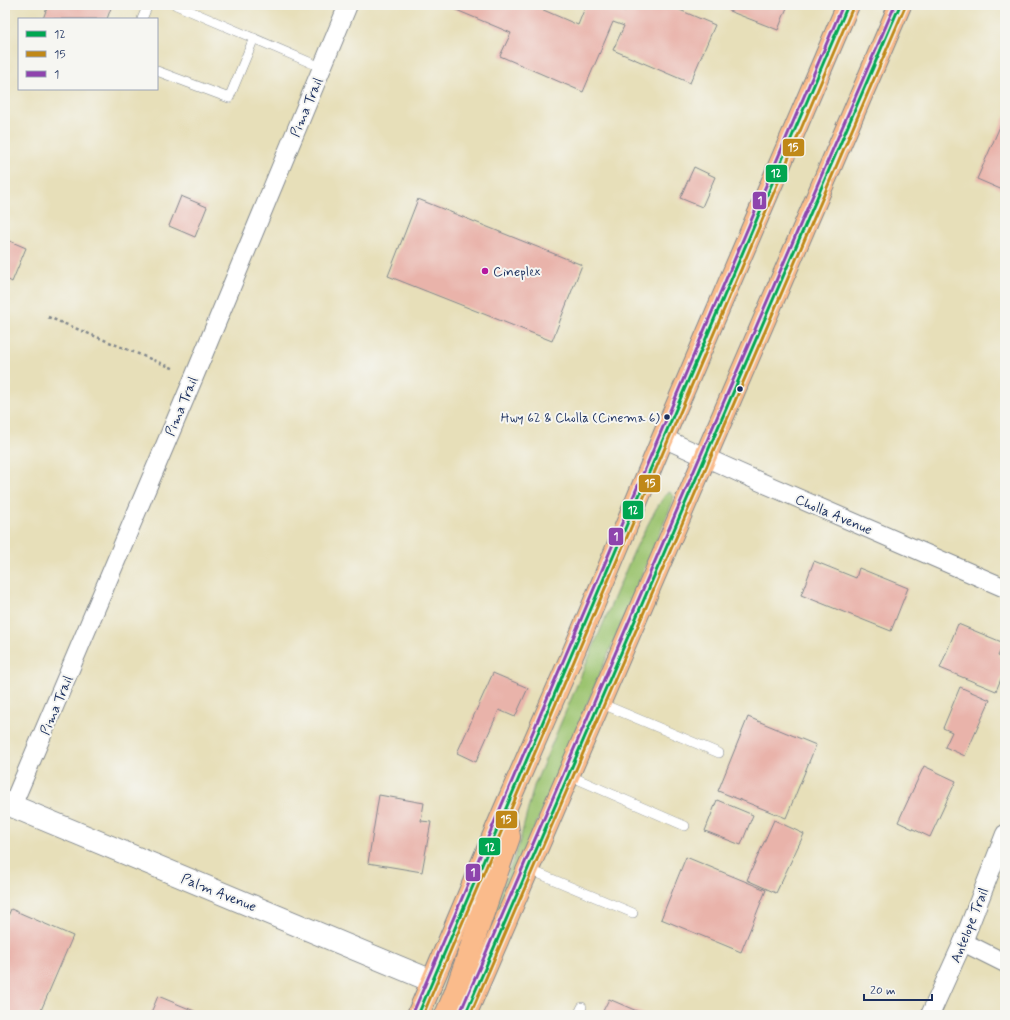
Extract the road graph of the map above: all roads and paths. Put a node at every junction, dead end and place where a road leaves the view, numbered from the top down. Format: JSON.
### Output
{"nodes":[{"id":1,"x":148,"y":5,"type":"edge"},
{"id":2,"x":176,"y":5,"type":"edge"},
{"id":3,"x":348,"y":5,"type":"edge"},
{"id":4,"x":848,"y":5,"type":"edge"},
{"id":5,"x":900,"y":5,"type":"edge"},
{"id":6,"x":142,"y":18,"type":"edge"},
{"id":7,"x":254,"y":38,"type":"junction"},
{"id":8,"x":323,"y":68,"type":"junction"},
{"id":9,"x":158,"y":71,"type":"edge"},
{"id":10,"x":48,"y":317,"type":"dead end"},
{"id":11,"x":194,"y":376,"type":"junction"},
{"id":12,"x":663,"y":438,"type":"junction"},
{"id":13,"x":706,"y":457,"type":"junction"},
{"id":14,"x":1005,"y":588,"type":"edge"},
{"id":15,"x":600,"y":703,"type":"junction"},
{"id":16,"x":719,"y":753,"type":"dead end"},
{"id":17,"x":568,"y":775,"type":"junction"},
{"id":18,"x":9,"y":804,"type":"edge"},
{"id":19,"x":505,"y":809,"type":"junction"},
{"id":20,"x":685,"y":826,"type":"dead end"},
{"id":21,"x":1005,"y":834,"type":"edge"},
{"id":22,"x":528,"y":869,"type":"junction"},
{"id":23,"x":633,"y":913,"type":"dead end"},
{"id":24,"x":963,"y":942,"type":"junction"},
{"id":25,"x":1005,"y":963,"type":"edge"},
{"id":26,"x":432,"y":981,"type":"junction"},
{"id":27,"x":418,"y":1015,"type":"edge"},
{"id":28,"x":446,"y":1015,"type":"edge"},
{"id":29,"x":465,"y":1015,"type":"edge"},
{"id":30,"x":930,"y":1015,"type":"edge"}],
"edges":[{"from":1,"to":6,"type":"lane"},
{"from":2,"to":7,"type":"lane"},
{"from":3,"to":8,"type":"street","name":"Pima Trail"},
{"from":4,"to":12,"type":"main road"},
{"from":5,"to":13,"type":"main road"},
{"from":7,"to":8,"type":"lane"},
{"from":7,"to":9,"type":"lane"},
{"from":8,"to":11,"type":"street","name":"Pima Trail"},
{"from":10,"to":11,"type":"path"},
{"from":11,"to":18,"type":"street","name":"Pima Trail"},
{"from":12,"to":13,"type":"street","name":"Cholla Avenue"},
{"from":12,"to":19,"type":"main road"},
{"from":13,"to":14,"type":"street","name":"Cholla Avenue"},
{"from":13,"to":15,"type":"main road"},
{"from":15,"to":16,"type":"lane"},
{"from":15,"to":17,"type":"main road"},
{"from":17,"to":20,"type":"lane"},
{"from":17,"to":22,"type":"main road"},
{"from":18,"to":26,"type":"street","name":"Palm Avenue"},
{"from":19,"to":26,"type":"main road"},
{"from":19,"to":28,"type":"main road"},
{"from":21,"to":24,"type":"street","name":"Antelope Trail"},
{"from":22,"to":23,"type":"lane"},
{"from":22,"to":29,"type":"main road"},
{"from":24,"to":25,"type":"street"},
{"from":24,"to":30,"type":"street","name":"Antelope Trail"},
{"from":26,"to":27,"type":"main road"}]}
